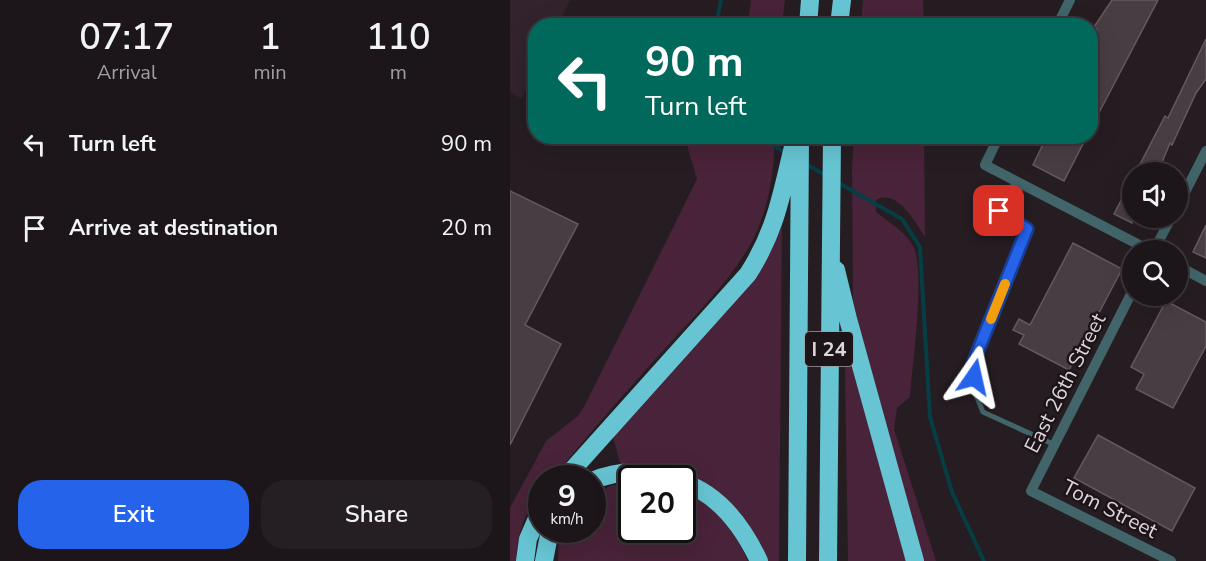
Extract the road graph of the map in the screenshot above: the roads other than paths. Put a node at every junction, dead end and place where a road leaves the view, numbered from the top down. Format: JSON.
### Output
{"nodes":[{"id":1,"x":810,"y":0,"type":"edge"},
{"id":2,"x":842,"y":0,"type":"edge"},
{"id":3,"x":1070,"y":0,"type":"edge"},
{"id":4,"x":809,"y":18,"type":"edge"},
{"id":5,"x":840,"y":18,"type":"edge"},
{"id":6,"x":1061,"y":18,"type":"edge"},
{"id":7,"x":795,"y":144,"type":"edge"},
{"id":8,"x":797,"y":144,"type":"edge"},
{"id":9,"x":832,"y":144,"type":"edge"},
{"id":10,"x":995,"y":144,"type":"edge"},
{"id":11,"x":1206,"y":152,"type":"edge"},
{"id":12,"x":1015,"y":181,"type":"junction"},
{"id":13,"x":1188,"y":187,"type":"edge"},
{"id":14,"x":830,"y":240,"type":"junction"},
{"id":15,"x":1130,"y":240,"type":"edge"},
{"id":16,"x":1188,"y":271,"type":"edge"},
{"id":17,"x":1206,"y":281,"type":"edge"},
{"id":18,"x":1125,"y":306,"type":"edge"},
{"id":19,"x":1055,"y":445,"type":"junction"},
{"id":20,"x":578,"y":465,"type":"edge"},
{"id":21,"x":696,"y":488,"type":"edge"},
{"id":22,"x":1031,"y":491,"type":"joint"},
{"id":23,"x":528,"y":539,"type":"edge"},
{"id":24,"x":547,"y":543,"type":"edge"},
{"id":25,"x":525,"y":561,"type":"edge"},
{"id":26,"x":544,"y":561,"type":"edge"},
{"id":27,"x":759,"y":561,"type":"edge"},
{"id":28,"x":797,"y":561,"type":"edge"},
{"id":29,"x":828,"y":561,"type":"edge"},
{"id":30,"x":915,"y":561,"type":"edge"},
{"id":31,"x":1171,"y":561,"type":"edge"}],
"edges":[{"from":1,"to":4,"type":"highway"},
{"from":2,"to":5,"type":"highway"},
{"from":3,"to":6,"type":"street"},
{"from":7,"to":20,"type":"highway"},
{"from":8,"to":28,"type":"highway","number":"I 24"},
{"from":9,"to":14,"type":"highway","number":"I 24"},
{"from":10,"to":12,"type":"street"},
{"from":11,"to":13,"type":"street"},
{"from":12,"to":15,"type":"street"},
{"from":12,"to":19,"type":"lane"},
{"from":14,"to":29,"type":"highway","number":"I 24"},
{"from":14,"to":30,"type":"highway"},
{"from":16,"to":17,"type":"street"},
{"from":18,"to":19,"type":"street","name":"East 26th Street"},
{"from":19,"to":22,"type":"street","name":"East 26th Street"},
{"from":21,"to":27,"type":"highway"},
{"from":22,"to":31,"type":"street","name":"Tom Street"},
{"from":23,"to":25,"type":"highway"},
{"from":24,"to":26,"type":"highway"}]}
